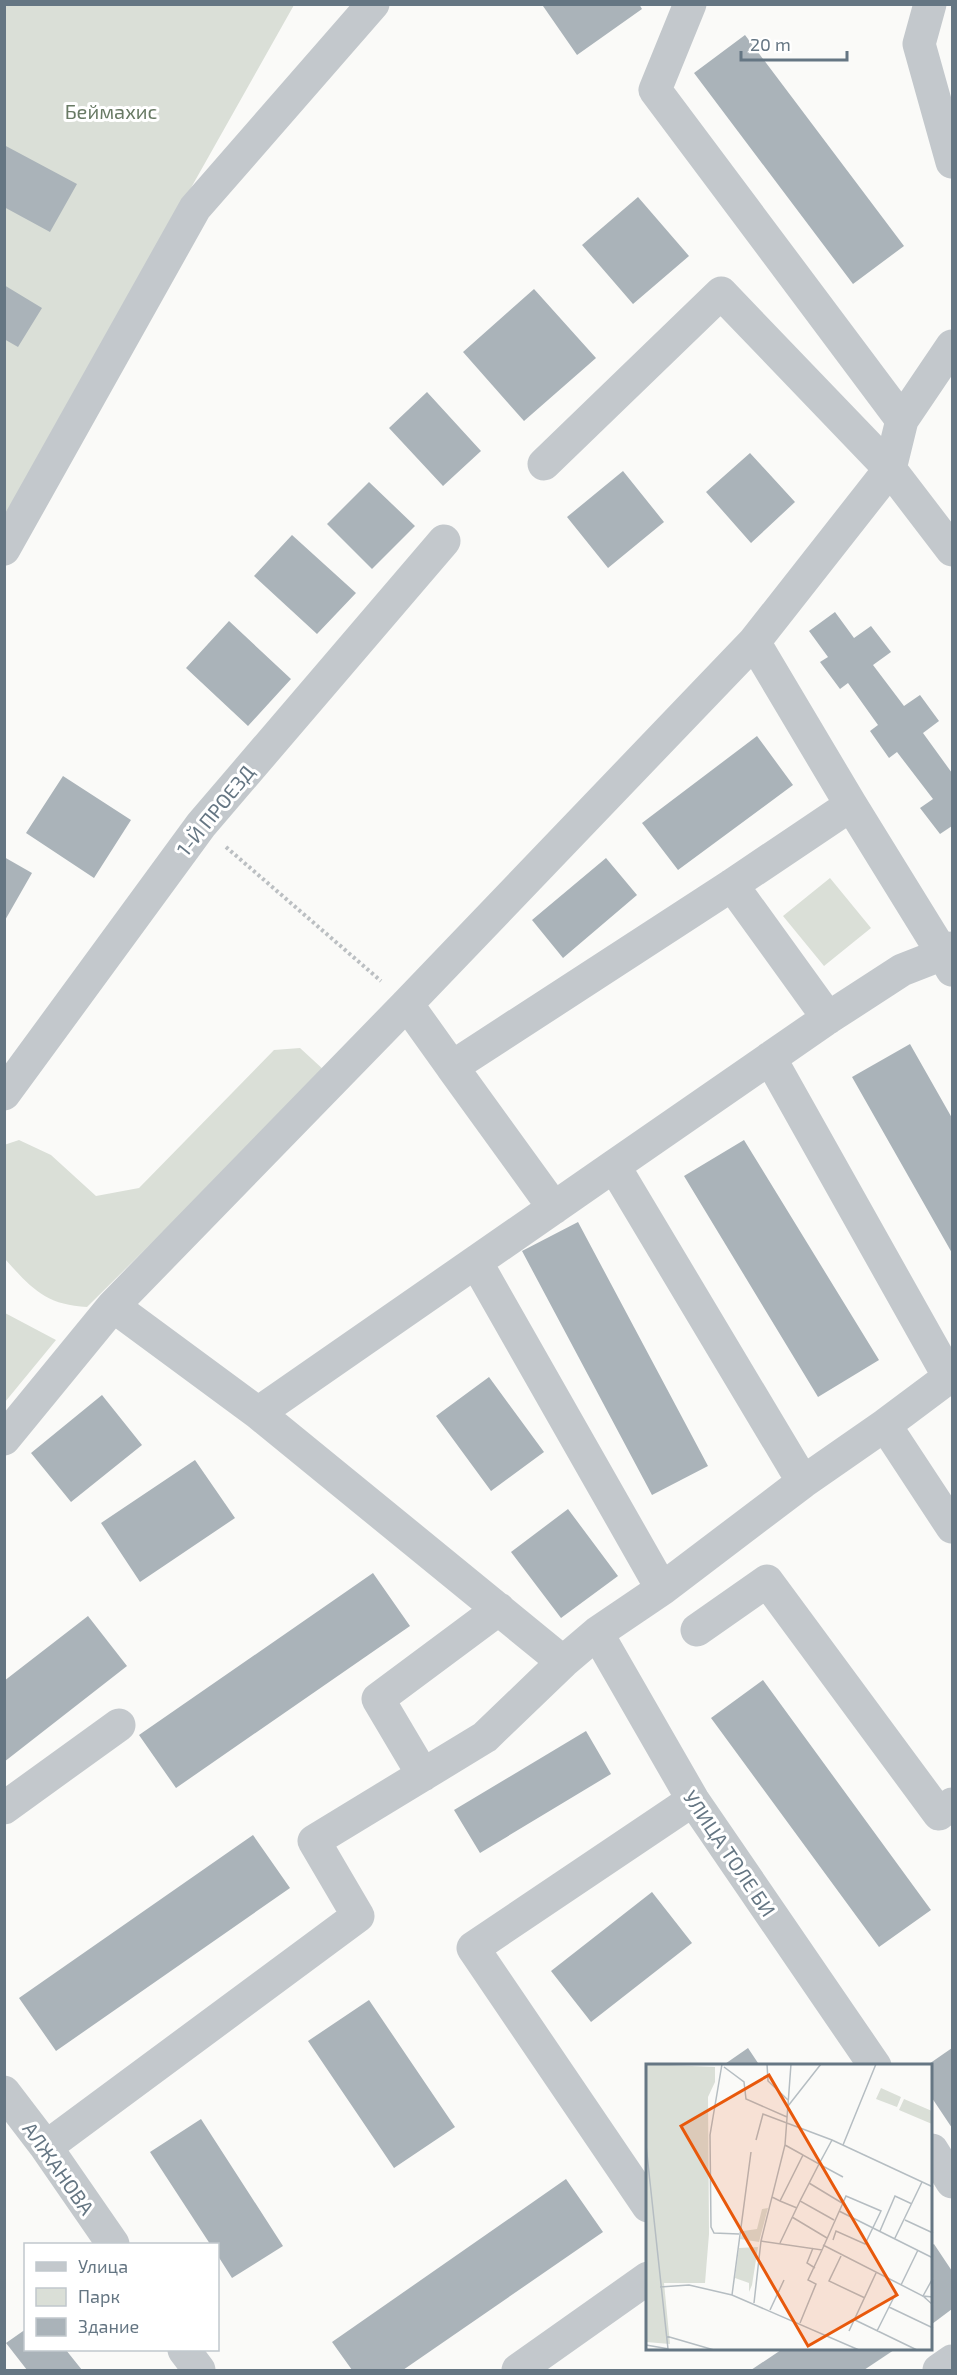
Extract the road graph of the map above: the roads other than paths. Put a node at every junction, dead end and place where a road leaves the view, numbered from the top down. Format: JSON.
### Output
{"nodes":[{"id":1,"x":373,"y":4,"type":"edge"},
{"id":2,"x":690,"y":4,"type":"edge"},
{"id":3,"x":930,"y":4,"type":"edge"},
{"id":4,"x":952,"y":162,"type":"edge"},
{"id":5,"x":952,"y":346,"type":"edge"},
{"id":6,"x":902,"y":420,"type":"junction"},
{"id":7,"x":544,"y":464,"type":"dead end"},
{"id":8,"x":890,"y":469,"type":"junction"},
{"id":9,"x":444,"y":541,"type":"dead end"},
{"id":10,"x":4,"y":549,"type":"edge"},
{"id":11,"x":952,"y":550,"type":"edge"},
{"id":12,"x":754,"y":642,"type":"junction"},
{"id":13,"x":851,"y":805,"type":"junction"},
{"id":14,"x":732,"y":885,"type":"junction"},
{"id":15,"x":949,"y":957,"type":"edge"},
{"id":16,"x":407,"y":1004,"type":"junction"},
{"id":17,"x":828,"y":1018,"type":"junction"},
{"id":18,"x":770,"y":1058,"type":"junction"},
{"id":19,"x":452,"y":1067,"type":"junction"},
{"id":20,"x":4,"y":1094,"type":"edge"},
{"id":21,"x":614,"y":1166,"type":"junction"},
{"id":22,"x":554,"y":1208,"type":"junction"},
{"id":23,"x":476,"y":1262,"type":"junction"},
{"id":24,"x":113,"y":1306,"type":"junction"},
{"id":25,"x":951,"y":1376,"type":"edge"},
{"id":26,"x":258,"y":1413,"type":"junction"},
{"id":27,"x":885,"y":1425,"type":"junction"},
{"id":28,"x":4,"y":1439,"type":"edge"},
{"id":29,"x":803,"y":1482,"type":"junction"},
{"id":30,"x":952,"y":1527,"type":"edge"},
{"id":31,"x":662,"y":1589,"type":"junction"},
{"id":32,"x":499,"y":1610,"type":"junction"},
{"id":33,"x":698,"y":1630,"type":"dead end"},
{"id":34,"x":597,"y":1632,"type":"junction"},
{"id":35,"x":563,"y":1662,"type":"junction"},
{"id":36,"x":119,"y":1725,"type":"dead end"},
{"id":37,"x":423,"y":1775,"type":"junction"},
{"id":38,"x":693,"y":1800,"type":"junction"},
{"id":39,"x":952,"y":1804,"type":"edge"},
{"id":40,"x":4,"y":1808,"type":"edge"},
{"id":41,"x":874,"y":2064,"type":"edge"},
{"id":42,"x":4,"y":2092,"type":"edge"},
{"id":43,"x":46,"y":2147,"type":"junction"},
{"id":44,"x":933,"y":2152,"type":"edge"},
{"id":45,"x":952,"y":2182,"type":"edge"},
{"id":46,"x":646,"y":2203,"type":"edge"},
{"id":47,"x":112,"y":2243,"type":"edge"},
{"id":48,"x":646,"y":2279,"type":"edge"},
{"id":49,"x":185,"y":2351,"type":"edge"},
{"id":50,"x":952,"y":2361,"type":"edge"},
{"id":51,"x":199,"y":2370,"type":"edge"},
{"id":52,"x":518,"y":2370,"type":"edge"},
{"id":53,"x":939,"y":2370,"type":"edge"}],
"edges":[{"from":1,"to":10,"type":"street"},
{"from":2,"to":6,"type":"street"},
{"from":3,"to":4,"type":"street"},
{"from":5,"to":6,"type":"street"},
{"from":6,"to":8,"type":"street"},
{"from":7,"to":8,"type":"street"},
{"from":8,"to":11,"type":"street"},
{"from":8,"to":12,"type":"street"},
{"from":9,"to":20,"type":"street","name":"1-Й ПРОЕЗД"},
{"from":12,"to":13,"type":"street"},
{"from":12,"to":16,"type":"street"},
{"from":13,"to":14,"type":"street"},
{"from":13,"to":15,"type":"street"},
{"from":14,"to":17,"type":"street"},
{"from":14,"to":19,"type":"street"},
{"from":15,"to":17,"type":"street"},
{"from":16,"to":19,"type":"street"},
{"from":16,"to":24,"type":"street"},
{"from":17,"to":18,"type":"street"},
{"from":18,"to":21,"type":"street"},
{"from":18,"to":25,"type":"street"},
{"from":19,"to":22,"type":"street"},
{"from":21,"to":22,"type":"street"},
{"from":21,"to":29,"type":"street"},
{"from":22,"to":23,"type":"street"},
{"from":23,"to":26,"type":"street"},
{"from":23,"to":31,"type":"street"},
{"from":24,"to":26,"type":"street"},
{"from":24,"to":28,"type":"street"},
{"from":25,"to":27,"type":"street"},
{"from":26,"to":32,"type":"street"},
{"from":27,"to":29,"type":"street"},
{"from":27,"to":30,"type":"street"},
{"from":29,"to":31,"type":"street"},
{"from":31,"to":34,"type":"street"},
{"from":32,"to":35,"type":"street"},
{"from":32,"to":37,"type":"street"},
{"from":33,"to":39,"type":"street"},
{"from":34,"to":35,"type":"street"},
{"from":34,"to":38,"type":"street","name":"УЛИЦА ТОЛЕ БИ"},
{"from":35,"to":37,"type":"street"},
{"from":36,"to":40,"type":"street"},
{"from":37,"to":43,"type":"street"},
{"from":38,"to":41,"type":"street","name":"УЛИЦА ТОЛЕ БИ"},
{"from":38,"to":46,"type":"street"},
{"from":42,"to":43,"type":"street","name":"АЛЖАНОВА"},
{"from":43,"to":47,"type":"street","name":"АЛЖАНОВА"},
{"from":44,"to":45,"type":"street"},
{"from":48,"to":52,"type":"street"},
{"from":49,"to":51,"type":"street"},
{"from":50,"to":53,"type":"street"}]}
